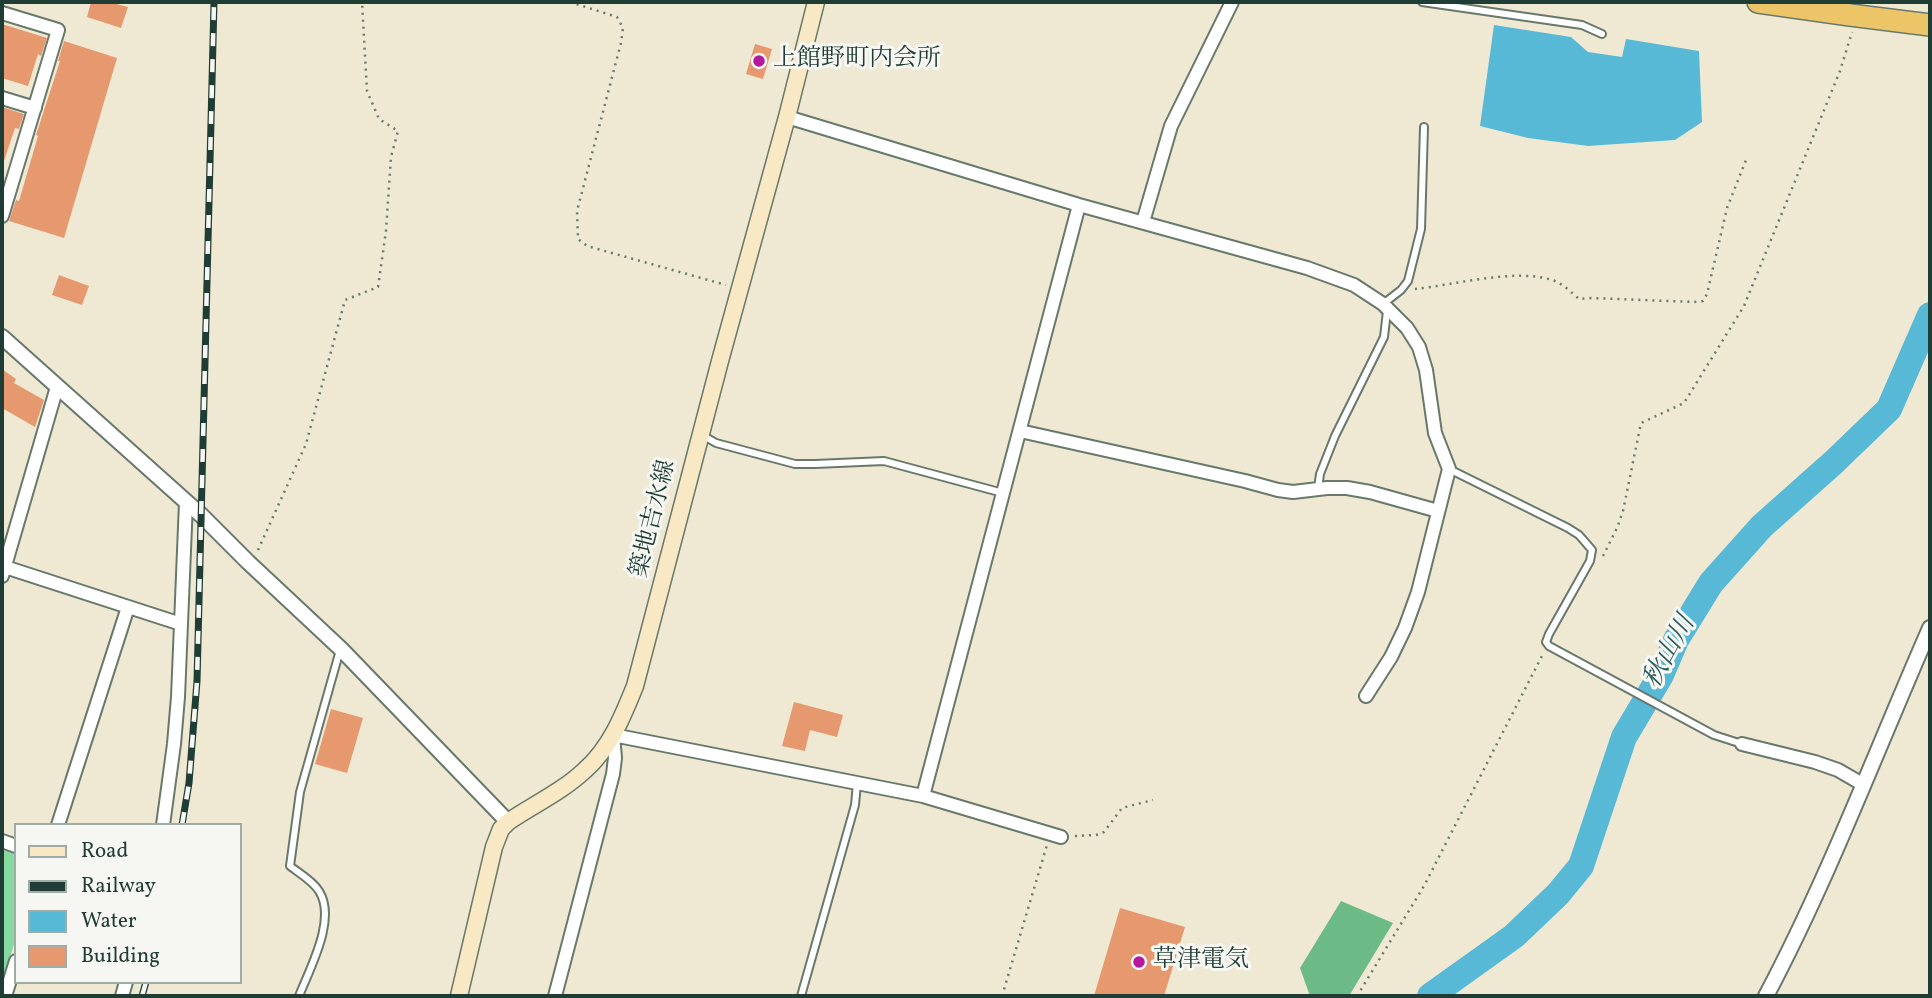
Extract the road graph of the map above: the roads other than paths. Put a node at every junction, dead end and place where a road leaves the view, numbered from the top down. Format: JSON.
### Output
{"nodes":[{"id":1,"x":816,"y":2,"type":"edge"},
{"id":2,"x":1232,"y":2,"type":"edge"},
{"id":3,"x":1422,"y":2,"type":"edge"},
{"id":4,"x":1758,"y":2,"type":"edge"},
{"id":5,"x":2,"y":13,"type":"edge"},
{"id":6,"x":1930,"y":25,"type":"edge"},
{"id":7,"x":1602,"y":34,"type":"dead end"},
{"id":8,"x":2,"y":98,"type":"edge"},
{"id":9,"x":34,"y":108,"type":"junction"},
{"id":10,"x":787,"y":117,"type":"junction"},
{"id":11,"x":1424,"y":127,"type":"dead end"},
{"id":12,"x":1079,"y":205,"type":"junction"},
{"id":13,"x":2,"y":216,"type":"edge"},
{"id":14,"x":1143,"y":222,"type":"junction"},
{"id":15,"x":1385,"y":306,"type":"junction"},
{"id":16,"x":2,"y":337,"type":"edge"},
{"id":17,"x":57,"y":387,"type":"junction"},
{"id":18,"x":1020,"y":431,"type":"junction"},
{"id":19,"x":700,"y":434,"type":"junction"},
{"id":20,"x":1449,"y":469,"type":"junction"},
{"id":21,"x":1318,"y":489,"type":"junction"},
{"id":22,"x":1003,"y":493,"type":"junction"},
{"id":23,"x":186,"y":502,"type":"junction"},
{"id":24,"x":1438,"y":511,"type":"junction"},
{"id":25,"x":3,"y":570,"type":"edge"},
{"id":26,"x":128,"y":607,"type":"junction"},
{"id":27,"x":181,"y":624,"type":"junction"},
{"id":28,"x":1930,"y":628,"type":"edge"},
{"id":29,"x":341,"y":649,"type":"junction"},
{"id":30,"x":1366,"y":696,"type":"dead end"},
{"id":31,"x":613,"y":735,"type":"junction"},
{"id":32,"x":1742,"y":744,"type":"joint"},
{"id":33,"x":857,"y":783,"type":"junction"},
{"id":34,"x":1864,"y":785,"type":"junction"},
{"id":35,"x":923,"y":796,"type":"junction"},
{"id":36,"x":508,"y":822,"type":"junction"},
{"id":37,"x":59,"y":823,"type":"edge"},
{"id":38,"x":163,"y":823,"type":"edge"},
{"id":39,"x":1055,"y":835,"type":"road end"},
{"id":40,"x":14,"y":967,"type":"edge"},
{"id":41,"x":5,"y":996,"type":"edge"},
{"id":42,"x":299,"y":996,"type":"edge"},
{"id":43,"x":459,"y":996,"type":"edge"},
{"id":44,"x":555,"y":996,"type":"edge"},
{"id":45,"x":801,"y":996,"type":"edge"},
{"id":46,"x":1766,"y":996,"type":"edge"}],
"edges":[{"from":1,"to":10,"type":"main road","name":"築地吉水線"},
{"from":2,"to":14,"type":"street"},
{"from":3,"to":7,"type":"lane"},
{"from":4,"to":6,"type":"highway","bridge":true},
{"from":5,"to":9,"type":"street"},
{"from":8,"to":9,"type":"street"},
{"from":9,"to":13,"type":"street"},
{"from":10,"to":12,"type":"street"},
{"from":10,"to":19,"type":"main road","name":"築地吉水線"},
{"from":11,"to":15,"type":"lane"},
{"from":12,"to":14,"type":"street"},
{"from":12,"to":18,"type":"street"},
{"from":14,"to":15,"type":"street"},
{"from":15,"to":20,"type":"street"},
{"from":15,"to":21,"type":"lane"},
{"from":16,"to":17,"type":"street"},
{"from":17,"to":23,"type":"street"},
{"from":17,"to":25,"type":"street"},
{"from":18,"to":21,"type":"street"},
{"from":18,"to":22,"type":"street"},
{"from":19,"to":22,"type":"lane"},
{"from":19,"to":31,"type":"main road","name":"築地吉水線"},
{"from":20,"to":24,"type":"street"},
{"from":20,"to":32,"type":"lane"},
{"from":21,"to":24,"type":"street"},
{"from":22,"to":35,"type":"street"},
{"from":23,"to":27,"type":"street"},
{"from":23,"to":29,"type":"street"},
{"from":24,"to":30,"type":"street"},
{"from":25,"to":26,"type":"street"},
{"from":26,"to":27,"type":"street"},
{"from":26,"to":37,"type":"street"},
{"from":27,"to":38,"type":"street"},
{"from":28,"to":34,"type":"street"},
{"from":29,"to":36,"type":"street"},
{"from":29,"to":42,"type":"lane"},
{"from":31,"to":33,"type":"street"},
{"from":31,"to":36,"type":"main road","name":"築地吉水線"},
{"from":31,"to":44,"type":"street"},
{"from":32,"to":34,"type":"street"},
{"from":33,"to":35,"type":"street"},
{"from":33,"to":45,"type":"lane"},
{"from":34,"to":46,"type":"street"},
{"from":35,"to":39,"type":"street"},
{"from":36,"to":43,"type":"main road"},
{"from":40,"to":41,"type":"street"}]}
